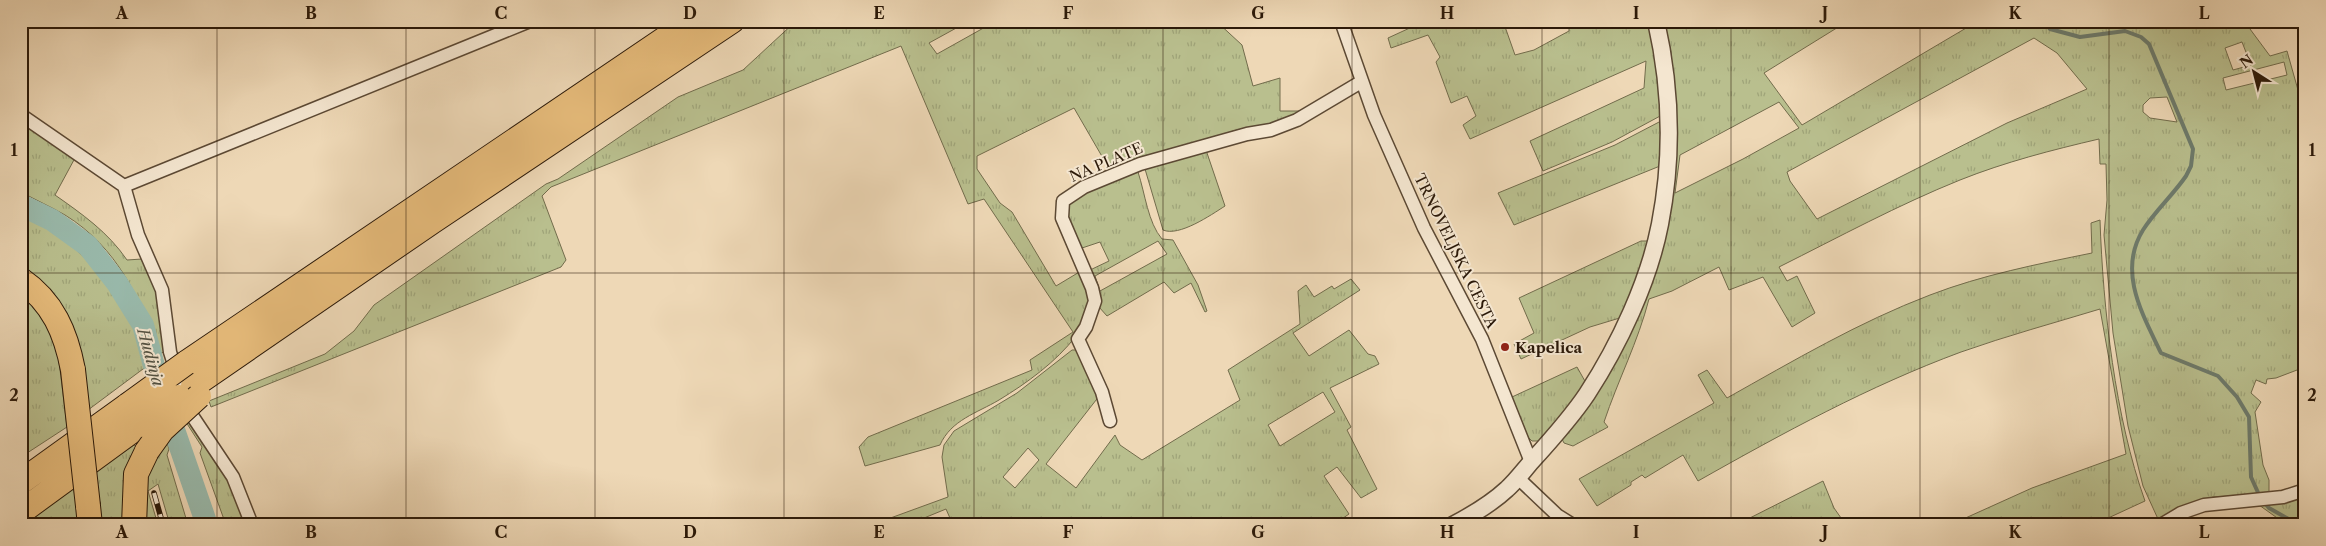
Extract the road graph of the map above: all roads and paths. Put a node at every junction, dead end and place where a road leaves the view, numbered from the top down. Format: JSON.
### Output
{"nodes":[{"id":1,"x":530,"y":21,"type":"edge"},
{"id":2,"x":691,"y":21,"type":"edge"},
{"id":3,"x":732,"y":21,"type":"edge"},
{"id":4,"x":1342,"y":21,"type":"edge"},
{"id":5,"x":1656,"y":21,"type":"edge"},
{"id":6,"x":1361,"y":82,"type":"junction"},
{"id":7,"x":21,"y":115,"type":"edge"},
{"id":8,"x":124,"y":186,"type":"junction"},
{"id":9,"x":21,"y":280,"type":"edge"},
{"id":10,"x":196,"y":391,"type":"junction"},
{"id":11,"x":1110,"y":421,"type":"dead end"},
{"id":12,"x":62,"y":452,"type":"junction"},
{"id":13,"x":1531,"y":462,"type":"junction"},
{"id":14,"x":21,"y":467,"type":"edge"},
{"id":15,"x":1518,"y":478,"type":"junction"},
{"id":16,"x":21,"y":482,"type":"edge"},
{"id":17,"x":2305,"y":490,"type":"edge"},
{"id":18,"x":21,"y":512,"type":"edge"},
{"id":19,"x":89,"y":515,"type":"edge"},
{"id":20,"x":134,"y":525,"type":"edge"},
{"id":21,"x":252,"y":525,"type":"edge"},
{"id":22,"x":1453,"y":525,"type":"edge"},
{"id":23,"x":1573,"y":525,"type":"edge"},
{"id":24,"x":2161,"y":525,"type":"edge"}],
"edges":[{"from":1,"to":8,"type":"street"},
{"from":2,"to":12,"type":"highway","bridge":true},
{"from":3,"to":10,"type":"highway"},
{"from":4,"to":6,"type":"street","name":"TRNOVELJSKA CESTA"},
{"from":5,"to":13,"type":"street"},
{"from":6,"to":11,"type":"street","name":"NA PLATE"},
{"from":6,"to":13,"type":"street","name":"TRNOVELJSKA CESTA"},
{"from":7,"to":8,"type":"street"},
{"from":8,"to":21,"type":"street"},
{"from":9,"to":19,"type":"highway","bridge":true},
{"from":10,"to":18,"type":"highway","bridge":true},
{"from":10,"to":20,"type":"highway","bridge":true},
{"from":12,"to":14,"type":"highway"},
{"from":12,"to":16,"type":"highway"},
{"from":13,"to":15,"type":"street"},
{"from":15,"to":22,"type":"street"},
{"from":15,"to":23,"type":"street"},
{"from":17,"to":24,"type":"street"}]}
